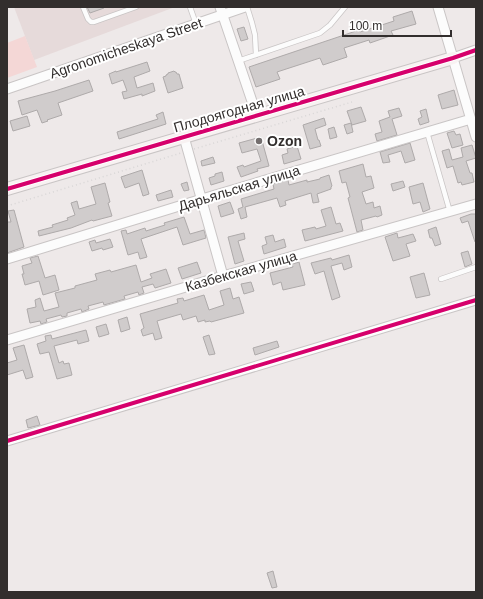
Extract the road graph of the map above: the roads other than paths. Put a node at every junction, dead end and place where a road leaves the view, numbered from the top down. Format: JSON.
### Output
{"nodes":[{"id":1,"x":83,"y":7,"type":"edge"},
{"id":2,"x":136,"y":7,"type":"edge"},
{"id":3,"x":190,"y":7,"type":"edge"},
{"id":4,"x":246,"y":7,"type":"edge"},
{"id":5,"x":344,"y":7,"type":"edge"},
{"id":6,"x":438,"y":7,"type":"edge"},
{"id":7,"x":221,"y":11,"type":"edge"},
{"id":8,"x":196,"y":24,"type":"junction"},
{"id":9,"x":476,"y":50,"type":"edge"},
{"id":10,"x":256,"y":55,"type":"junction"},
{"id":11,"x":453,"y":58,"type":"junction"},
{"id":12,"x":238,"y":61,"type":"junction"},
{"id":13,"x":7,"y":89,"type":"edge"},
{"id":14,"x":256,"y":116,"type":"junction"},
{"id":15,"x":470,"y":119,"type":"junction"},
{"id":16,"x":426,"y":132,"type":"junction"},
{"id":17,"x":184,"y":137,"type":"junction"},
{"id":18,"x":476,"y":137,"type":"edge"},
{"id":19,"x":7,"y":189,"type":"edge"},
{"id":20,"x":202,"y":199,"type":"junction"},
{"id":21,"x":476,"y":204,"type":"edge"},
{"id":22,"x":450,"y":212,"type":"junction"},
{"id":23,"x":7,"y":259,"type":"edge"},
{"id":24,"x":476,"y":267,"type":"edge"},
{"id":25,"x":223,"y":276,"type":"junction"},
{"id":26,"x":441,"y":279,"type":"dead end"},
{"id":27,"x":476,"y":300,"type":"edge"},
{"id":28,"x":7,"y":340,"type":"edge"},
{"id":29,"x":7,"y":441,"type":"edge"}],
"edges":[{"from":1,"to":2,"type":"lane"},
{"from":3,"to":8,"type":"lane"},
{"from":4,"to":7,"type":"street","name":"Agronomicheskaya Street"},
{"from":4,"to":10,"type":"lane"},
{"from":5,"to":10,"type":"lane"},
{"from":6,"to":11,"type":"street"},
{"from":7,"to":8,"type":"street","name":"Agronomicheskaya Street"},
{"from":7,"to":12,"type":"street"},
{"from":8,"to":13,"type":"street","name":"Agronomicheskaya Street"},
{"from":9,"to":11,"type":"street","name":"Плодоягодная улица"},
{"from":10,"to":12,"type":"lane"},
{"from":11,"to":14,"type":"street","name":"Плодоягодная улица"},
{"from":11,"to":15,"type":"street"},
{"from":12,"to":14,"type":"street"},
{"from":14,"to":17,"type":"street","name":"Плодоягодная улица"},
{"from":15,"to":16,"type":"street","name":"Дарьяльская улица"},
{"from":15,"to":18,"type":"street"},
{"from":16,"to":20,"type":"street","name":"Дарьяльская улица"},
{"from":16,"to":22,"type":"lane"},
{"from":17,"to":19,"type":"street","name":"Плодоягодная улица"},
{"from":17,"to":20,"type":"street"},
{"from":20,"to":23,"type":"street","name":"Дарьяльская улица"},
{"from":20,"to":25,"type":"street"},
{"from":21,"to":22,"type":"street","name":"Казбекская улица"},
{"from":22,"to":25,"type":"street","name":"Казбекская улица"},
{"from":24,"to":26,"type":"lane"},
{"from":25,"to":28,"type":"street","name":"Казбекская улица"},
{"from":27,"to":29,"type":"street"}]}
